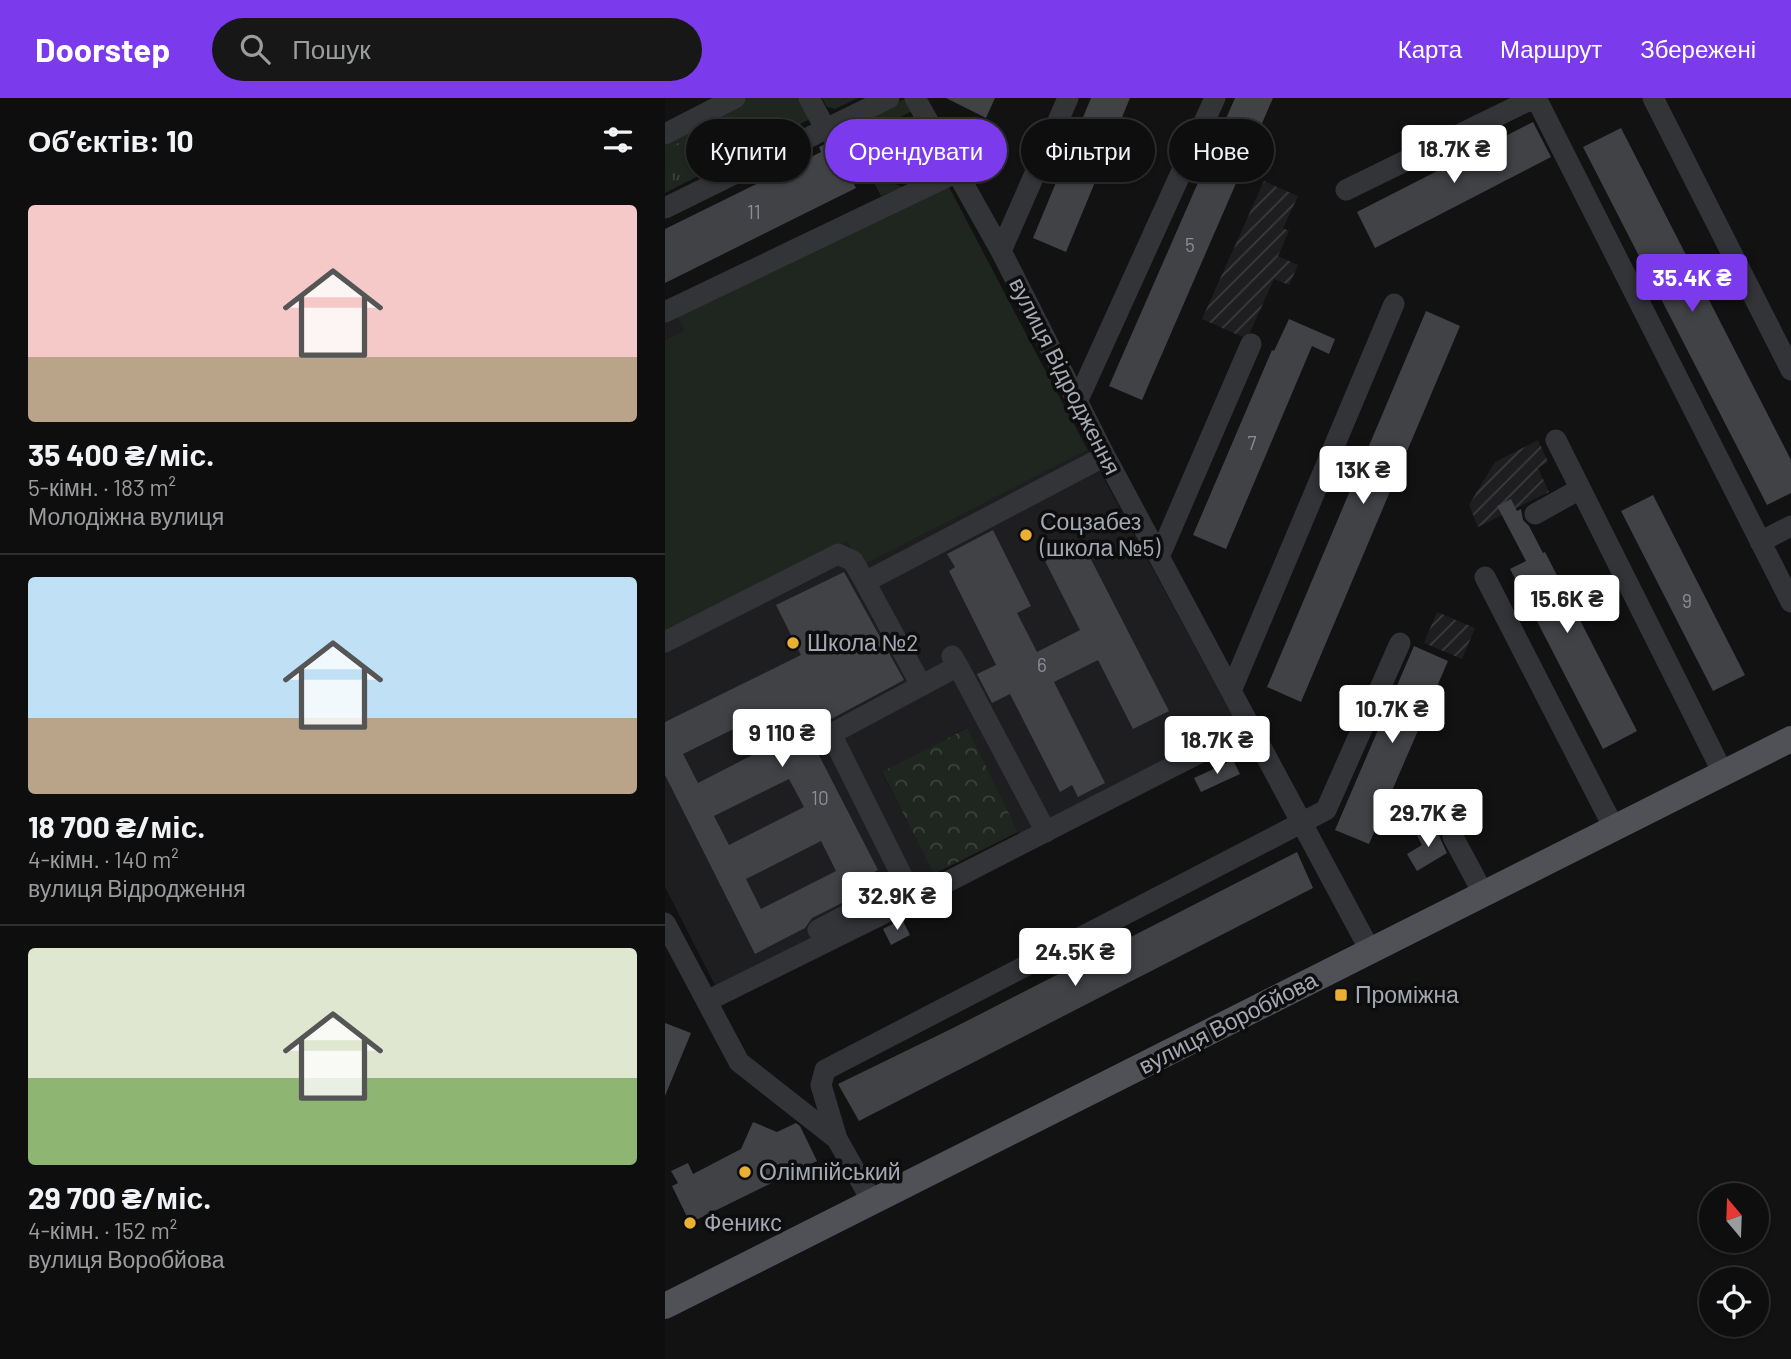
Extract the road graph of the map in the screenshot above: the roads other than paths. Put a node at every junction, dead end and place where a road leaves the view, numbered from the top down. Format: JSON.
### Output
{"nodes":[{"id":1,"x":735,"y":98,"type":"edge"},
{"id":2,"x":809,"y":98,"type":"edge"},
{"id":3,"x":889,"y":98,"type":"edge"},
{"id":4,"x":915,"y":98,"type":"edge"},
{"id":5,"x":1069,"y":98,"type":"edge"},
{"id":6,"x":1215,"y":98,"type":"edge"},
{"id":7,"x":1535,"y":98,"type":"edge"},
{"id":8,"x":1653,"y":98,"type":"edge"},
{"id":9,"x":927,"y":119,"type":"edge"},
{"id":10,"x":824,"y":128,"type":"junction"},
{"id":11,"x":665,"y":134,"type":"edge"},
{"id":12,"x":938,"y":182,"type":"edge"},
{"id":13,"x":962,"y":182,"type":"edge"},
{"id":14,"x":1346,"y":190,"type":"dead end"},
{"id":15,"x":665,"y":208,"type":"edge"},
{"id":16,"x":1001,"y":251,"type":"junction"},
{"id":17,"x":1394,"y":304,"type":"dead end"},
{"id":18,"x":665,"y":312,"type":"edge"},
{"id":19,"x":1251,"y":344,"type":"dead end"},
{"id":20,"x":1791,"y":370,"type":"edge"},
{"id":21,"x":1077,"y":402,"type":"junction"},
{"id":22,"x":1556,"y":440,"type":"dead end"},
{"id":23,"x":1105,"y":456,"type":"junction"},
{"id":24,"x":1580,"y":489,"type":"junction"},
{"id":25,"x":1535,"y":514,"type":"dead end"},
{"id":26,"x":1791,"y":526,"type":"edge"},
{"id":27,"x":1761,"y":542,"type":"junction"},
{"id":28,"x":1159,"y":557,"type":"junction"},
{"id":29,"x":1485,"y":577,"type":"dead end"},
{"id":30,"x":865,"y":582,"type":"junction"},
{"id":31,"x":1791,"y":602,"type":"edge"},
{"id":32,"x":665,"y":642,"type":"edge"},
{"id":33,"x":1400,"y":643,"type":"dead end"},
{"id":34,"x":921,"y":685,"type":"junction"},
{"id":35,"x":1231,"y":691,"type":"junction"},
{"id":36,"x":1250,"y":727,"type":"junction"},
{"id":37,"x":1791,"y":739,"type":"edge"},
{"id":38,"x":1723,"y":773,"type":"junction"},
{"id":39,"x":1302,"y":823,"type":"junction"},
{"id":40,"x":1614,"y":828,"type":"junction"},
{"id":41,"x":1046,"y":832,"type":"junction"},
{"id":42,"x":1453,"y":837,"type":"dead end"},
{"id":43,"x":1483,"y":893,"type":"junction"},
{"id":44,"x":665,"y":923,"type":"edge"},
{"id":45,"x":1371,"y":952,"type":"junction"},
{"id":46,"x":739,"y":985,"type":"junction"},
{"id":47,"x":707,"y":1002,"type":"junction"},
{"id":48,"x":838,"y":1139,"type":"junction"},
{"id":49,"x":872,"y":1201,"type":"junction"},
{"id":50,"x":665,"y":1306,"type":"edge"}],
"edges":[{"from":1,"to":11,"type":"street"},
{"from":2,"to":10,"type":"street"},
{"from":3,"to":10,"type":"street"},
{"from":4,"to":9,"type":"street","name":"вулиця Відродження"},
{"from":5,"to":16,"type":"street"},
{"from":6,"to":21,"type":"street"},
{"from":7,"to":14,"type":"street"},
{"from":7,"to":27,"type":"street"},
{"from":8,"to":20,"type":"street"},
{"from":10,"to":15,"type":"street"},
{"from":12,"to":18,"type":"street"},
{"from":13,"to":16,"type":"street","name":"вулиця Відродження"},
{"from":16,"to":21,"type":"street","name":"вулиця Відродження"},
{"from":17,"to":35,"type":"street"},
{"from":19,"to":28,"type":"street"},
{"from":21,"to":23,"type":"street","name":"вулиця Відродження"},
{"from":22,"to":24,"type":"street"},
{"from":23,"to":28,"type":"street","name":"вулиця Відродження"},
{"from":23,"to":30,"type":"street"},
{"from":24,"to":25,"type":"street"},
{"from":24,"to":38,"type":"street"},
{"from":26,"to":27,"type":"street"},
{"from":27,"to":31,"type":"street"},
{"from":28,"to":35,"type":"street","name":"вулиця Відродження"},
{"from":29,"to":40,"type":"street"},
{"from":30,"to":32,"type":"street"},
{"from":30,"to":34,"type":"street"},
{"from":33,"to":39,"type":"street"},
{"from":34,"to":41,"type":"street"},
{"from":34,"to":46,"type":"street"},
{"from":35,"to":36,"type":"street","name":"вулиця Відродження"},
{"from":36,"to":39,"type":"street","name":"вулиця Відродження"},
{"from":36,"to":41,"type":"street"},
{"from":37,"to":38,"type":"main road","name":"вулиця Воробйова"},
{"from":38,"to":40,"type":"main road","name":"вулиця Воробйова"},
{"from":39,"to":45,"type":"street","name":"вулиця Відродження"},
{"from":39,"to":48,"type":"street"},
{"from":40,"to":43,"type":"main road","name":"вулиця Воробйова"},
{"from":41,"to":46,"type":"street"},
{"from":42,"to":43,"type":"street"},
{"from":43,"to":45,"type":"main road","name":"вулиця Воробйова"},
{"from":44,"to":47,"type":"street"},
{"from":45,"to":49,"type":"main road","name":"вулиця Воробйова"},
{"from":46,"to":47,"type":"street"},
{"from":47,"to":48,"type":"street"},
{"from":48,"to":49,"type":"street"},
{"from":49,"to":50,"type":"main road","name":"вулиця Воробйова"}]}
